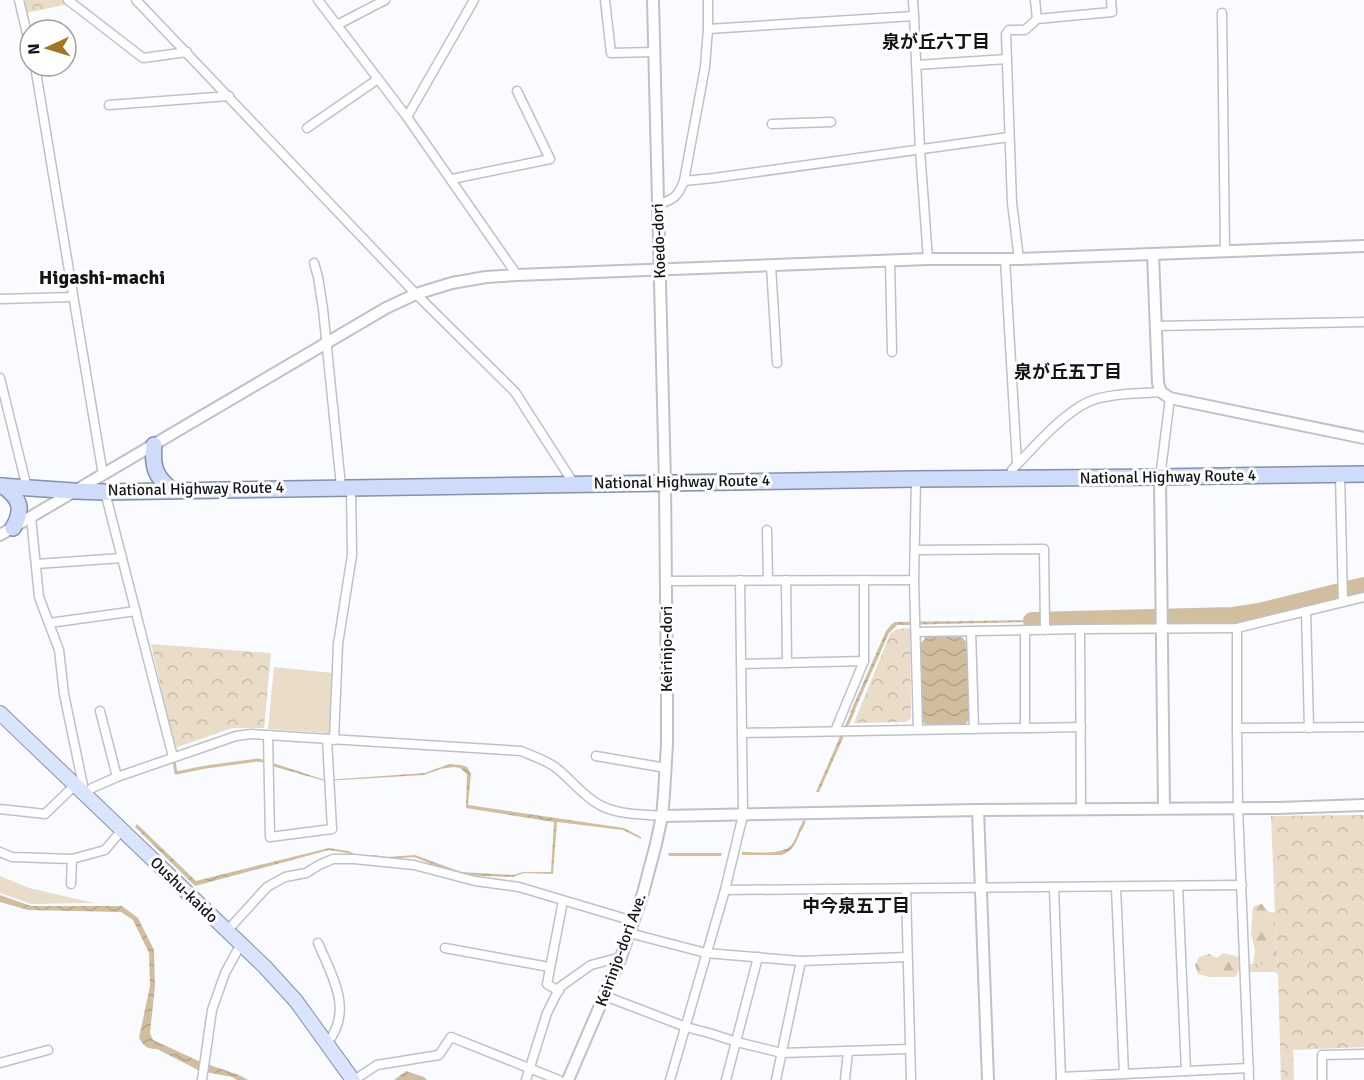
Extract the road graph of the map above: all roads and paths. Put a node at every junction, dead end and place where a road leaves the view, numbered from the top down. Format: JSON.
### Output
{"nodes":[{"id":1,"x":19,"y":0,"type":"edge"},
{"id":2,"x":68,"y":0,"type":"edge"},
{"id":3,"x":136,"y":0,"type":"edge"},
{"id":4,"x":318,"y":0,"type":"edge"},
{"id":5,"x":385,"y":0,"type":"edge"},
{"id":6,"x":474,"y":0,"type":"edge"},
{"id":7,"x":605,"y":0,"type":"edge"},
{"id":8,"x":653,"y":0,"type":"edge"},
{"id":9,"x":708,"y":0,"type":"edge"},
{"id":10,"x":913,"y":0,"type":"edge"},
{"id":11,"x":1035,"y":0,"type":"edge"},
{"id":12,"x":1111,"y":0,"type":"edge"},
{"id":13,"x":1222,"y":13,"type":"dead end"},
{"id":14,"x":914,"y":16,"type":"junction"},
{"id":15,"x":23,"y":18,"type":"edge"},
{"id":16,"x":1037,"y":19,"type":"junction"},
{"id":17,"x":337,"y":25,"type":"junction"},
{"id":18,"x":708,"y":29,"type":"junction"},
{"id":19,"x":188,"y":52,"type":"junction"},
{"id":20,"x":654,"y":52,"type":"junction"},
{"id":21,"x":1006,"y":59,"type":"junction"},
{"id":22,"x":916,"y":65,"type":"junction"},
{"id":23,"x":37,"y":78,"type":"edge"},
{"id":24,"x":378,"y":79,"type":"junction"},
{"id":25,"x":517,"y":91,"type":"dead end"},
{"id":26,"x":229,"y":96,"type":"junction"},
{"id":27,"x":109,"y":105,"type":"dead end"},
{"id":28,"x":407,"y":117,"type":"junction"},
{"id":29,"x":831,"y":122,"type":"dead end"},
{"id":30,"x":772,"y":124,"type":"dead end"},
{"id":31,"x":307,"y":128,"type":"dead end"},
{"id":32,"x":1009,"y":137,"type":"junction"},
{"id":33,"x":920,"y":150,"type":"junction"},
{"id":34,"x":452,"y":179,"type":"junction"},
{"id":35,"x":684,"y":181,"type":"junction"},
{"id":36,"x":658,"y":204,"type":"junction"},
{"id":37,"x":1364,"y":246,"type":"edge"},
{"id":38,"x":1225,"y":251,"type":"junction"},
{"id":39,"x":1153,"y":254,"type":"junction"},
{"id":40,"x":928,"y":259,"type":"junction"},
{"id":41,"x":1005,"y":259,"type":"junction"},
{"id":42,"x":1019,"y":259,"type":"junction"},
{"id":43,"x":890,"y":261,"type":"junction"},
{"id":44,"x":314,"y":263,"type":"dead end"},
{"id":45,"x":771,"y":266,"type":"junction"},
{"id":46,"x":660,"y":268,"type":"junction"},
{"id":47,"x":517,"y":275,"type":"junction"},
{"id":48,"x":416,"y":294,"type":"junction"},
{"id":49,"x":73,"y":297,"type":"junction"},
{"id":50,"x":0,"y":299,"type":"edge"},
{"id":51,"x":1364,"y":322,"type":"edge"},
{"id":52,"x":1156,"y":326,"type":"junction"},
{"id":53,"x":327,"y":343,"type":"junction"},
{"id":54,"x":892,"y":352,"type":"dead end"},
{"id":55,"x":777,"y":363,"type":"dead end"},
{"id":56,"x":0,"y":378,"type":"edge"},
{"id":57,"x":1166,"y":395,"type":"junction"},
{"id":58,"x":1364,"y":438,"type":"edge"},
{"id":59,"x":154,"y":445,"type":"junction"},
{"id":60,"x":1017,"y":464,"type":"junction"},
{"id":61,"x":1340,"y":474,"type":"junction"},
{"id":62,"x":1364,"y":474,"type":"edge"},
{"id":63,"x":103,"y":475,"type":"junction"},
{"id":64,"x":1160,"y":478,"type":"junction"},
{"id":65,"x":916,"y":479,"type":"junction"},
{"id":66,"x":1009,"y":479,"type":"junction"},
{"id":67,"x":665,"y":483,"type":"junction"},
{"id":68,"x":574,"y":484,"type":"junction"},
{"id":69,"x":1,"y":486,"type":"edge"},
{"id":70,"x":346,"y":486,"type":"junction"},
{"id":71,"x":27,"y":488,"type":"junction"},
{"id":72,"x":172,"y":490,"type":"junction"},
{"id":73,"x":74,"y":491,"type":"junction"},
{"id":74,"x":105,"y":492,"type":"junction"},
{"id":75,"x":31,"y":517,"type":"junction"},
{"id":76,"x":767,"y":530,"type":"dead end"},
{"id":77,"x":6,"y":532,"type":"edge"},
{"id":78,"x":915,"y":550,"type":"junction"},
{"id":79,"x":122,"y":558,"type":"junction"},
{"id":80,"x":36,"y":564,"type":"junction"},
{"id":81,"x":666,"y":580,"type":"junction"},
{"id":82,"x":740,"y":580,"type":"junction"},
{"id":83,"x":768,"y":580,"type":"junction"},
{"id":84,"x":786,"y":580,"type":"junction"},
{"id":85,"x":864,"y":580,"type":"junction"},
{"id":86,"x":914,"y":580,"type":"junction"},
{"id":87,"x":1364,"y":597,"type":"edge"},
{"id":88,"x":1343,"y":602,"type":"junction"},
{"id":89,"x":136,"y":611,"type":"junction"},
{"id":90,"x":1306,"y":611,"type":"junction"},
{"id":91,"x":49,"y":623,"type":"junction"},
{"id":92,"x":1162,"y":628,"type":"junction"},
{"id":93,"x":1237,"y":628,"type":"junction"},
{"id":94,"x":1080,"y":629,"type":"junction"},
{"id":95,"x":1025,"y":630,"type":"junction"},
{"id":96,"x":1045,"y":630,"type":"junction"},
{"id":97,"x":971,"y":631,"type":"junction"},
{"id":98,"x":916,"y":632,"type":"junction"},
{"id":99,"x":864,"y":661,"type":"junction"},
{"id":100,"x":787,"y":663,"type":"junction"},
{"id":101,"x":741,"y":664,"type":"junction"},
{"id":102,"x":100,"y":711,"type":"dead end"},
{"id":103,"x":0,"y":713,"type":"edge"},
{"id":104,"x":1081,"y":727,"type":"junction"},
{"id":105,"x":1364,"y":727,"type":"edge"},
{"id":106,"x":1025,"y":728,"type":"junction"},
{"id":107,"x":1237,"y":728,"type":"junction"},
{"id":108,"x":1309,"y":728,"type":"junction"},
{"id":109,"x":918,"y":729,"type":"junction"},
{"id":110,"x":974,"y":729,"type":"junction"},
{"id":111,"x":836,"y":731,"type":"junction"},
{"id":112,"x":742,"y":733,"type":"junction"},
{"id":113,"x":268,"y":735,"type":"junction"},
{"id":114,"x":330,"y":740,"type":"junction"},
{"id":115,"x":596,"y":756,"type":"dead end"},
{"id":116,"x":173,"y":757,"type":"junction"},
{"id":117,"x":666,"y":768,"type":"junction"},
{"id":118,"x":117,"y":777,"type":"junction"},
{"id":119,"x":75,"y":785,"type":"junction"},
{"id":120,"x":86,"y":795,"type":"junction"},
{"id":121,"x":1364,"y":805,"type":"edge"},
{"id":122,"x":1081,"y":808,"type":"junction"},
{"id":123,"x":1164,"y":808,"type":"junction"},
{"id":124,"x":1238,"y":808,"type":"junction"},
{"id":125,"x":0,"y":809,"type":"edge"},
{"id":126,"x":978,"y":810,"type":"junction"},
{"id":127,"x":743,"y":814,"type":"junction"},
{"id":128,"x":662,"y":816,"type":"junction"},
{"id":129,"x":122,"y":830,"type":"junction"},
{"id":130,"x":0,"y":852,"type":"edge"},
{"id":131,"x":72,"y":859,"type":"junction"},
{"id":132,"x":71,"y":884,"type":"dead end"},
{"id":133,"x":1242,"y":885,"type":"junction"},
{"id":134,"x":1178,"y":886,"type":"junction"},
{"id":135,"x":1116,"y":887,"type":"junction"},
{"id":136,"x":980,"y":888,"type":"junction"},
{"id":137,"x":1054,"y":888,"type":"junction"},
{"id":138,"x":906,"y":889,"type":"junction"},
{"id":139,"x":725,"y":890,"type":"junction"},
{"id":140,"x":563,"y":901,"type":"junction"},
{"id":141,"x":633,"y":921,"type":"junction"},
{"id":142,"x":227,"y":931,"type":"junction"},
{"id":143,"x":629,"y":933,"type":"junction"},
{"id":144,"x":318,"y":943,"type":"dead end"},
{"id":145,"x":241,"y":944,"type":"junction"},
{"id":146,"x":445,"y":948,"type":"dead end"},
{"id":147,"x":706,"y":953,"type":"junction"},
{"id":148,"x":621,"y":957,"type":"junction"},
{"id":149,"x":758,"y":957,"type":"junction"},
{"id":150,"x":907,"y":957,"type":"junction"},
{"id":151,"x":801,"y":961,"type":"junction"},
{"id":152,"x":549,"y":967,"type":"junction"},
{"id":153,"x":559,"y":991,"type":"junction"},
{"id":154,"x":605,"y":996,"type":"junction"},
{"id":155,"x":686,"y":1027,"type":"junction"},
{"id":156,"x":737,"y":1042,"type":"junction"},
{"id":157,"x":327,"y":1043,"type":"junction"},
{"id":158,"x":909,"y":1049,"type":"junction"},
{"id":159,"x":48,"y":1050,"type":"dead end"},
{"id":160,"x":848,"y":1051,"type":"junction"},
{"id":161,"x":782,"y":1053,"type":"junction"},
{"id":162,"x":1364,"y":1054,"type":"edge"},
{"id":163,"x":0,"y":1063,"type":"edge"},
{"id":164,"x":1249,"y":1068,"type":"junction"},
{"id":165,"x":529,"y":1069,"type":"junction"},
{"id":166,"x":1186,"y":1071,"type":"junction"},
{"id":167,"x":1124,"y":1074,"type":"junction"},
{"id":168,"x":1061,"y":1078,"type":"edge"},
{"id":169,"x":202,"y":1080,"type":"edge"},
{"id":170,"x":353,"y":1080,"type":"edge"},
{"id":171,"x":526,"y":1080,"type":"edge"},
{"id":172,"x":559,"y":1080,"type":"edge"},
{"id":173,"x":568,"y":1080,"type":"edge"},
{"id":174,"x":670,"y":1080,"type":"edge"},
{"id":175,"x":726,"y":1080,"type":"edge"},
{"id":176,"x":776,"y":1080,"type":"edge"},
{"id":177,"x":845,"y":1080,"type":"edge"},
{"id":178,"x":911,"y":1080,"type":"edge"},
{"id":179,"x":988,"y":1080,"type":"edge"},
{"id":180,"x":1249,"y":1080,"type":"edge"},
{"id":181,"x":1322,"y":1080,"type":"edge"}],
"edges":[{"from":1,"to":15,"type":"street"},
{"from":2,"to":19,"type":"street"},
{"from":3,"to":19,"type":"street"},
{"from":4,"to":17,"type":"street"},
{"from":5,"to":17,"type":"street"},
{"from":6,"to":28,"type":"street"},
{"from":7,"to":20,"type":"street"},
{"from":8,"to":20,"type":"street","name":"Koedo-dori"},
{"from":9,"to":18,"type":"street"},
{"from":10,"to":14,"type":"street"},
{"from":11,"to":16,"type":"street"},
{"from":12,"to":16,"type":"street"},
{"from":13,"to":38,"type":"street"},
{"from":14,"to":18,"type":"street"},
{"from":14,"to":22,"type":"street"},
{"from":16,"to":21,"type":"street"},
{"from":17,"to":24,"type":"street"},
{"from":18,"to":35,"type":"street"},
{"from":19,"to":26,"type":"street"},
{"from":20,"to":36,"type":"street","name":"Koedo-dori"},
{"from":21,"to":22,"type":"street"},
{"from":21,"to":32,"type":"street"},
{"from":22,"to":33,"type":"street"},
{"from":23,"to":49,"type":"street"},
{"from":24,"to":28,"type":"street"},
{"from":24,"to":31,"type":"street"},
{"from":25,"to":34,"type":"street"},
{"from":26,"to":27,"type":"street"},
{"from":26,"to":48,"type":"street"},
{"from":28,"to":34,"type":"street"},
{"from":29,"to":30,"type":"street"},
{"from":32,"to":33,"type":"street"},
{"from":32,"to":42,"type":"street"},
{"from":33,"to":35,"type":"street"},
{"from":33,"to":40,"type":"street"},
{"from":34,"to":47,"type":"street"},
{"from":35,"to":36,"type":"street"},
{"from":36,"to":46,"type":"street","name":"Koedo-dori"},
{"from":37,"to":38,"type":"street"},
{"from":38,"to":39,"type":"street"},
{"from":39,"to":42,"type":"street"},
{"from":39,"to":52,"type":"street"},
{"from":40,"to":41,"type":"street"},
{"from":40,"to":43,"type":"street"},
{"from":41,"to":42,"type":"street"},
{"from":41,"to":60,"type":"street"},
{"from":43,"to":45,"type":"street"},
{"from":43,"to":54,"type":"street"},
{"from":44,"to":53,"type":"street"},
{"from":45,"to":46,"type":"street"},
{"from":45,"to":55,"type":"street"},
{"from":46,"to":47,"type":"street"},
{"from":46,"to":67,"type":"street","name":"Koedo-dori"},
{"from":47,"to":48,"type":"street"},
{"from":48,"to":53,"type":"street"},
{"from":48,"to":68,"type":"street"},
{"from":49,"to":50,"type":"street"},
{"from":49,"to":63,"type":"street"},
{"from":51,"to":52,"type":"street"},
{"from":52,"to":57,"type":"street"},
{"from":53,"to":59,"type":"street"},
{"from":53,"to":70,"type":"street"},
{"from":56,"to":71,"type":"street"},
{"from":57,"to":58,"type":"street"},
{"from":57,"to":60,"type":"street"},
{"from":57,"to":64,"type":"street"},
{"from":59,"to":63,"type":"street"},
{"from":59,"to":72,"type":"highway"},
{"from":60,"to":66,"type":"street"},
{"from":61,"to":62,"type":"highway","name":"National Highway Route 4"},
{"from":61,"to":64,"type":"highway","name":"National Highway Route 4"},
{"from":61,"to":88,"type":"street"},
{"from":63,"to":73,"type":"street"},
{"from":64,"to":66,"type":"highway","name":"National Highway Route 4"},
{"from":64,"to":92,"type":"street"},
{"from":65,"to":66,"type":"highway","name":"National Highway Route 4"},
{"from":65,"to":67,"type":"highway","name":"National Highway Route 4"},
{"from":65,"to":78,"type":"street"},
{"from":67,"to":68,"type":"highway","name":"National Highway Route 4"},
{"from":67,"to":81,"type":"street","name":"Keirinjo-dori"},
{"from":68,"to":70,"type":"highway","name":"National Highway Route 4"},
{"from":69,"to":71,"type":"highway","name":"National Highway Route 4"},
{"from":69,"to":77,"type":"highway"},
{"from":70,"to":72,"type":"highway","name":"National Highway Route 4"},
{"from":70,"to":114,"type":"street"},
{"from":71,"to":73,"type":"highway","name":"National Highway Route 4"},
{"from":72,"to":74,"type":"highway","name":"National Highway Route 4"},
{"from":73,"to":74,"type":"highway","name":"National Highway Route 4"},
{"from":73,"to":75,"type":"street"},
{"from":74,"to":79,"type":"street"},
{"from":75,"to":77,"type":"street"},
{"from":75,"to":80,"type":"street"},
{"from":76,"to":83,"type":"street"},
{"from":78,"to":86,"type":"street"},
{"from":78,"to":96,"type":"street"},
{"from":79,"to":80,"type":"street"},
{"from":79,"to":89,"type":"street"},
{"from":80,"to":91,"type":"street"},
{"from":81,"to":82,"type":"street"},
{"from":81,"to":117,"type":"street","name":"Keirinjo-dori"},
{"from":82,"to":83,"type":"street"},
{"from":82,"to":101,"type":"street"},
{"from":83,"to":84,"type":"street"},
{"from":84,"to":85,"type":"street"},
{"from":84,"to":100,"type":"street"},
{"from":85,"to":86,"type":"street"},
{"from":85,"to":99,"type":"street"},
{"from":86,"to":98,"type":"street"},
{"from":87,"to":88,"type":"street"},
{"from":88,"to":90,"type":"street"},
{"from":89,"to":91,"type":"street"},
{"from":89,"to":116,"type":"street"},
{"from":90,"to":93,"type":"street"},
{"from":90,"to":108,"type":"street"},
{"from":91,"to":120,"type":"street"},
{"from":92,"to":93,"type":"street"},
{"from":92,"to":94,"type":"street"},
{"from":92,"to":123,"type":"street"},
{"from":93,"to":107,"type":"street"},
{"from":94,"to":96,"type":"street"},
{"from":94,"to":104,"type":"street"},
{"from":95,"to":96,"type":"street"},
{"from":95,"to":97,"type":"street"},
{"from":95,"to":106,"type":"street"},
{"from":97,"to":98,"type":"street"},
{"from":97,"to":110,"type":"street"},
{"from":98,"to":109,"type":"street"},
{"from":99,"to":100,"type":"street"},
{"from":99,"to":111,"type":"street"},
{"from":100,"to":101,"type":"street"},
{"from":101,"to":112,"type":"street"},
{"from":102,"to":118,"type":"street"},
{"from":103,"to":119,"type":"main road","name":"Oushu-kaido"},
{"from":104,"to":106,"type":"street"},
{"from":104,"to":122,"type":"street"},
{"from":105,"to":108,"type":"street"},
{"from":106,"to":110,"type":"street"},
{"from":107,"to":108,"type":"street"},
{"from":107,"to":124,"type":"street"},
{"from":109,"to":110,"type":"street"},
{"from":109,"to":111,"type":"street"},
{"from":111,"to":112,"type":"street"},
{"from":112,"to":127,"type":"street"},
{"from":113,"to":114,"type":"street"},
{"from":113,"to":114,"type":"street"},
{"from":113,"to":116,"type":"street"},
{"from":114,"to":128,"type":"street"},
{"from":115,"to":117,"type":"street"},
{"from":116,"to":118,"type":"street"},
{"from":117,"to":128,"type":"street","name":"Keirinjo-dori"},
{"from":118,"to":120,"type":"street"},
{"from":119,"to":120,"type":"main road","name":"Oushu-kaido"},
{"from":119,"to":125,"type":"street"},
{"from":120,"to":129,"type":"main road","name":"Oushu-kaido"},
{"from":121,"to":124,"type":"street"},
{"from":122,"to":123,"type":"street"},
{"from":122,"to":126,"type":"street"},
{"from":123,"to":124,"type":"street"},
{"from":124,"to":133,"type":"street"},
{"from":126,"to":127,"type":"street"},
{"from":126,"to":136,"type":"street"},
{"from":127,"to":128,"type":"street"},
{"from":127,"to":139,"type":"street"},
{"from":128,"to":141,"type":"street","name":"Keirinjo-dori Ave."},
{"from":129,"to":131,"type":"street"},
{"from":129,"to":142,"type":"main road","name":"Oushu-kaido"},
{"from":130,"to":131,"type":"street"},
{"from":131,"to":132,"type":"street"},
{"from":133,"to":134,"type":"street"},
{"from":133,"to":164,"type":"street"},
{"from":134,"to":135,"type":"street"},
{"from":134,"to":166,"type":"street"},
{"from":135,"to":137,"type":"street"},
{"from":135,"to":167,"type":"street"},
{"from":136,"to":137,"type":"street"},
{"from":136,"to":138,"type":"street"},
{"from":136,"to":179,"type":"street"},
{"from":137,"to":168,"type":"street"},
{"from":138,"to":139,"type":"street"},
{"from":138,"to":150,"type":"street"},
{"from":139,"to":147,"type":"street"},
{"from":140,"to":141,"type":"street"},
{"from":140,"to":142,"type":"street"},
{"from":140,"to":152,"type":"street"},
{"from":141,"to":143,"type":"street","name":"Keirinjo-dori Ave."},
{"from":142,"to":145,"type":"main road","name":"Oushu-kaido"},
{"from":143,"to":147,"type":"street"},
{"from":143,"to":148,"type":"street","name":"Keirinjo-dori Ave."},
{"from":144,"to":157,"type":"street"},
{"from":145,"to":157,"type":"main road","name":"Oushu-kaido"},
{"from":145,"to":169,"type":"street"},
{"from":146,"to":152,"type":"street"},
{"from":147,"to":149,"type":"street"},
{"from":147,"to":155,"type":"street"},
{"from":148,"to":153,"type":"street"},
{"from":148,"to":154,"type":"street","name":"Keirinjo-dori Ave."},
{"from":149,"to":151,"type":"street"},
{"from":149,"to":156,"type":"street"},
{"from":150,"to":151,"type":"street"},
{"from":150,"to":158,"type":"street"},
{"from":151,"to":161,"type":"street"},
{"from":152,"to":153,"type":"street"},
{"from":153,"to":165,"type":"street"},
{"from":154,"to":155,"type":"street"},
{"from":154,"to":173,"type":"street","name":"Keirinjo-dori Ave."},
{"from":155,"to":156,"type":"street"},
{"from":155,"to":174,"type":"street"},
{"from":156,"to":161,"type":"street"},
{"from":156,"to":175,"type":"street"},
{"from":157,"to":170,"type":"main road","name":"Oushu-kaido"},
{"from":158,"to":160,"type":"street"},
{"from":158,"to":178,"type":"street"},
{"from":159,"to":163,"type":"street"},
{"from":160,"to":161,"type":"street"},
{"from":160,"to":177,"type":"street"},
{"from":161,"to":176,"type":"street"},
{"from":162,"to":181,"type":"street"},
{"from":164,"to":166,"type":"street"},
{"from":164,"to":180,"type":"street"},
{"from":165,"to":170,"type":"street"},
{"from":165,"to":171,"type":"street"},
{"from":165,"to":172,"type":"street"},
{"from":166,"to":167,"type":"street"},
{"from":167,"to":168,"type":"street"}]}
